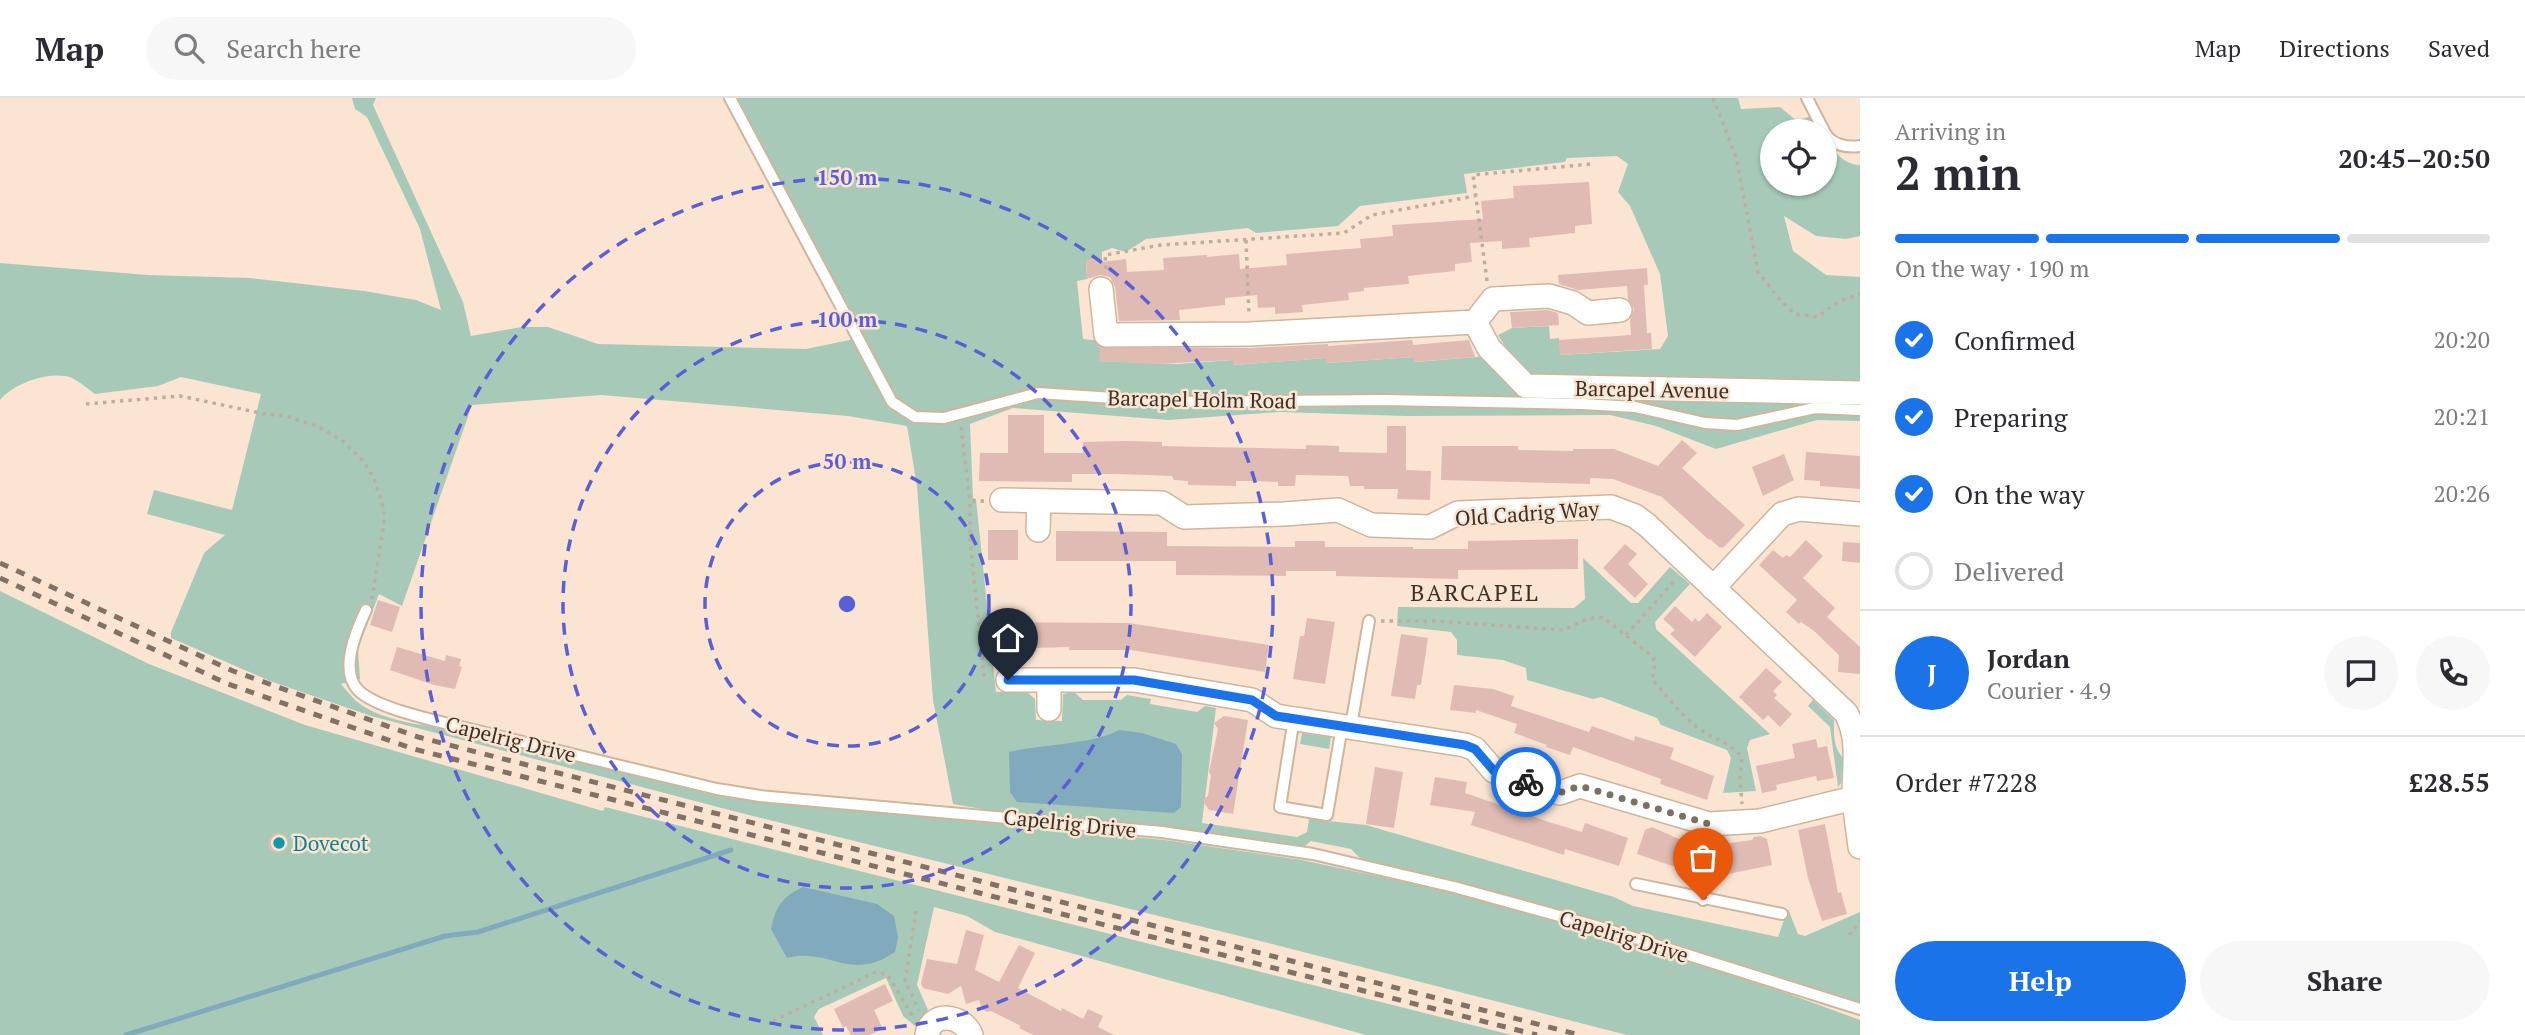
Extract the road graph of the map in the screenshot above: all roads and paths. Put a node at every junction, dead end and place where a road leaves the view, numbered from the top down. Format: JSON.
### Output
{"nodes":[{"id":1,"x":730,"y":98,"type":"edge"},
{"id":2,"x":1713,"y":98,"type":"edge"},
{"id":3,"x":1807,"y":98,"type":"edge"},
{"id":4,"x":1818,"y":119,"type":"edge"},
{"id":5,"x":1837,"y":143,"type":"edge"},
{"id":6,"x":1860,"y":146,"type":"edge"},
{"id":7,"x":1591,"y":164,"type":"dead end"},
{"id":8,"x":1475,"y":196,"type":"junction"},
{"id":9,"x":1246,"y":240,"type":"junction"},
{"id":10,"x":1101,"y":289,"type":"joint"},
{"id":11,"x":1860,"y":294,"type":"edge"},
{"id":12,"x":1493,"y":299,"type":"junction"},
{"id":13,"x":1620,"y":310,"type":"dead end"},
{"id":14,"x":1475,"y":322,"type":"junction"},
{"id":15,"x":1250,"y":334,"type":"junction"},
{"id":16,"x":1860,"y":393,"type":"edge"},
{"id":17,"x":86,"y":404,"type":"dead end"},
{"id":18,"x":1860,"y":410,"type":"edge"},
{"id":19,"x":959,"y":414,"type":"junction"},
{"id":20,"x":1002,"y":500,"type":"joint"},
{"id":21,"x":970,"y":501,"type":"junction"},
{"id":22,"x":1039,"y":501,"type":"junction"},
{"id":23,"x":1860,"y":514,"type":"edge"},
{"id":24,"x":1038,"y":530,"type":"dead end"},
{"id":25,"x":1688,"y":566,"type":"junction"},
{"id":26,"x":1713,"y":588,"type":"junction"},
{"id":27,"x":366,"y":610,"type":"joint"},
{"id":28,"x":1368,"y":621,"type":"joint"},
{"id":29,"x":1626,"y":635,"type":"junction"},
{"id":30,"x":984,"y":676,"type":"dead end"},
{"id":31,"x":1008,"y":680,"type":"dead end"},
{"id":32,"x":1049,"y":680,"type":"junction"},
{"id":33,"x":1049,"y":709,"type":"dead end"},
{"id":34,"x":1855,"y":714,"type":"edge"},
{"id":35,"x":1294,"y":718,"type":"junction"},
{"id":36,"x":1346,"y":726,"type":"junction"},
{"id":37,"x":1854,"y":797,"type":"junction"},
{"id":38,"x":1745,"y":823,"type":"junction"},
{"id":39,"x":1709,"y":824,"type":"junction"},
{"id":40,"x":1860,"y":846,"type":"edge"},
{"id":41,"x":1636,"y":884,"type":"dead end"},
{"id":42,"x":1703,"y":900,"type":"junction"},
{"id":43,"x":916,"y":911,"type":"dead end"},
{"id":44,"x":1782,"y":914,"type":"dead end"},
{"id":45,"x":1860,"y":921,"type":"edge"},
{"id":46,"x":1849,"y":935,"type":"dead end"},
{"id":47,"x":1860,"y":1009,"type":"edge"},
{"id":48,"x":773,"y":1021,"type":"dead end"},
{"id":49,"x":930,"y":1028,"type":"edge"},
{"id":50,"x":971,"y":1035,"type":"edge"}],
"edges":[{"from":1,"to":19,"type":"lane","name":"Barcapel Holm Road"},
{"from":2,"to":11,"type":"path"},
{"from":3,"to":4,"type":"lane"},
{"from":5,"to":6,"type":"lane"},
{"from":7,"to":8,"type":"path"},
{"from":8,"to":9,"type":"path"},
{"from":8,"to":12,"type":"path"},
{"from":9,"to":10,"type":"path"},
{"from":9,"to":15,"type":"path"},
{"from":10,"to":15,"type":"street"},
{"from":12,"to":13,"type":"street"},
{"from":12,"to":14,"type":"street"},
{"from":14,"to":15,"type":"street"},
{"from":14,"to":16,"type":"street","name":"Barcapel Avenue"},
{"from":17,"to":27,"type":"path"},
{"from":18,"to":19,"type":"lane","name":"Barcapel Holm Road"},
{"from":19,"to":21,"type":"path"},
{"from":20,"to":21,"type":"path"},
{"from":20,"to":22,"type":"street","name":"Old Cadrig Way"},
{"from":21,"to":30,"type":"path"},
{"from":22,"to":24,"type":"street"},
{"from":22,"to":25,"type":"street","name":"Old Cadrig Way"},
{"from":23,"to":26,"type":"street"},
{"from":25,"to":26,"type":"street","name":"Old Cadrig Way"},
{"from":25,"to":29,"type":"path"},
{"from":26,"to":34,"type":"street","name":"Old Cadrig Way"},
{"from":27,"to":47,"type":"lane","name":"Capelrig Drive"},
{"from":28,"to":29,"type":"path"},
{"from":28,"to":36,"type":"lane"},
{"from":29,"to":38,"type":"path"},
{"from":31,"to":32,"type":"street"},
{"from":32,"to":33,"type":"street"},
{"from":32,"to":35,"type":"street"},
{"from":34,"to":37,"type":"street","name":"Old Cadrig Way"},
{"from":35,"to":36,"type":"street"},
{"from":35,"to":36,"type":"lane"},
{"from":36,"to":39,"type":"street"},
{"from":37,"to":38,"type":"street"},
{"from":37,"to":40,"type":"street","name":"Old Cadrig Way"},
{"from":38,"to":39,"type":"street"},
{"from":39,"to":42,"type":"lane"},
{"from":41,"to":42,"type":"lane"},
{"from":42,"to":44,"type":"lane"},
{"from":43,"to":49,"type":"path"},
{"from":45,"to":46,"type":"path"},
{"from":48,"to":49,"type":"path"},
{"from":49,"to":50,"type":"street"}]}
